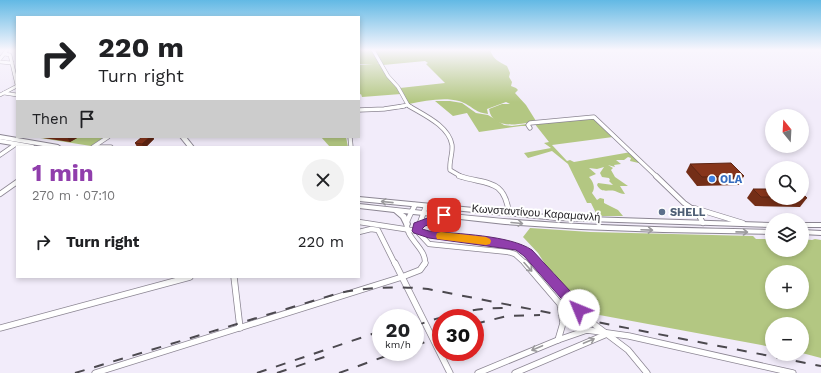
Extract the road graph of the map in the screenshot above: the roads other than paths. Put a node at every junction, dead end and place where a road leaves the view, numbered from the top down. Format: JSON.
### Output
{"nodes":[{"id":1,"x":13,"y":67,"type":"edge"},
{"id":2,"x":383,"y":67,"type":"edge"},
{"id":3,"x":16,"y":81,"type":"edge"},
{"id":4,"x":16,"y":86,"type":"edge"},
{"id":5,"x":1,"y":94,"type":"edge"},
{"id":6,"x":16,"y":95,"type":"edge"},
{"id":7,"x":408,"y":105,"type":"junction"},
{"id":8,"x":360,"y":110,"type":"edge"},
{"id":9,"x":530,"y":128,"type":"dead end"},
{"id":10,"x":0,"y":137,"type":"edge"},
{"id":11,"x":107,"y":138,"type":"edge"},
{"id":12,"x":184,"y":138,"type":"edge"},
{"id":13,"x":0,"y":141,"type":"edge"},
{"id":14,"x":16,"y":144,"type":"junction"},
{"id":15,"x":27,"y":146,"type":"edge"},
{"id":16,"x":52,"y":146,"type":"edge"},
{"id":17,"x":96,"y":146,"type":"edge"},
{"id":18,"x":190,"y":146,"type":"edge"},
{"id":19,"x":0,"y":154,"type":"edge"},
{"id":20,"x":16,"y":183,"type":"edge"},
{"id":21,"x":0,"y":194,"type":"edge"},
{"id":22,"x":360,"y":199,"type":"edge"},
{"id":23,"x":415,"y":205,"type":"junction"},
{"id":24,"x":686,"y":205,"type":"junction"},
{"id":25,"x":360,"y":206,"type":"edge"},
{"id":26,"x":391,"y":209,"type":"junction"},
{"id":27,"x":424,"y":209,"type":"junction"},
{"id":28,"x":412,"y":211,"type":"junction"},
{"id":29,"x":508,"y":213,"type":"junction"},
{"id":30,"x":444,"y":215,"type":"junction"},
{"id":31,"x":360,"y":222,"type":"edge"},
{"id":32,"x":703,"y":223,"type":"junction"},
{"id":33,"x":753,"y":224,"type":"junction"},
{"id":34,"x":765,"y":225,"type":"edge"},
{"id":35,"x":809,"y":225,"type":"edge"},
{"id":36,"x":821,"y":225,"type":"edge"},
{"id":37,"x":408,"y":227,"type":"junction"},
{"id":38,"x":417,"y":228,"type":"junction"},
{"id":39,"x":360,"y":232,"type":"edge"},
{"id":40,"x":765,"y":232,"type":"edge"},
{"id":41,"x":809,"y":232,"type":"edge"},
{"id":42,"x":821,"y":233,"type":"edge"},
{"id":43,"x":402,"y":277,"type":"junction"},
{"id":44,"x":186,"y":278,"type":"edge"},
{"id":45,"x":234,"y":278,"type":"edge"},
{"id":46,"x":560,"y":304,"type":"junction"},
{"id":47,"x":0,"y":328,"type":"edge"},
{"id":48,"x":240,"y":328,"type":"junction"},
{"id":49,"x":587,"y":330,"type":"junction"},
{"id":50,"x":607,"y":334,"type":"junction"},
{"id":51,"x":558,"y":340,"type":"junction"},
{"id":52,"x":95,"y":373,"type":"edge"},
{"id":53,"x":450,"y":373,"type":"edge"},
{"id":54,"x":478,"y":373,"type":"edge"},
{"id":55,"x":514,"y":373,"type":"edge"},
{"id":56,"x":646,"y":373,"type":"edge"},
{"id":57,"x":793,"y":373,"type":"edge"}],
"edges":[{"from":1,"to":3,"type":"street"},
{"from":2,"to":7,"type":"street"},
{"from":4,"to":5,"type":"street"},
{"from":5,"to":6,"type":"street"},
{"from":7,"to":8,"type":"street"},
{"from":7,"to":29,"type":"street"},
{"from":9,"to":24,"type":"street"},
{"from":10,"to":16,"type":"main road"},
{"from":11,"to":17,"type":"street"},
{"from":12,"to":18,"type":"main road"},
{"from":13,"to":14,"type":"main road"},
{"from":14,"to":15,"type":"main road"},
{"from":14,"to":19,"type":"street"},
{"from":20,"to":21,"type":"street"},
{"from":23,"to":22,"type":"main road","name":"Κωνσταντίνου Καραμανλή","one_way":true},
{"from":23,"to":27,"type":"main road","name":"Κωνσταντίνου Καραμανλή"},
{"from":23,"to":28,"type":"street"},
{"from":24,"to":32,"type":"street"},
{"from":24,"to":33,"type":"street"},
{"from":25,"to":26,"type":"main road","name":"Κωνσταντίνου Καραμανλή"},
{"from":26,"to":28,"type":"main road","name":"Κωνσταντίνου Καραμανλή"},
{"from":26,"to":37,"type":"main road"},
{"from":27,"to":28,"type":"main road","name":"Κωνσταντίνου Καραμανλή"},
{"from":27,"to":29,"type":"main road","name":"Κωνσταντίνου Καραμανλή"},
{"from":27,"to":30,"type":"main road","name":"Κωνσταντίνου Καραμανλή"},
{"from":27,"to":38,"type":"street"},
{"from":28,"to":37,"type":"street"},
{"from":29,"to":32,"type":"main road","name":"Κωνσταντίνου Καραμανλή"},
{"from":30,"to":38,"type":"main road"},
{"from":30,"to":40,"type":"main road","name":"Κωνσταντίνου Καραμανλή","one_way":true},
{"from":31,"to":37,"type":"street"},
{"from":32,"to":33,"type":"main road","name":"Κωνσταντίνου Καραμανλή"},
{"from":33,"to":34,"type":"main road","name":"Κωνσταντίνου Καραμανλή"},
{"from":35,"to":36,"type":"main road"},
{"from":37,"to":38,"type":"street"},
{"from":37,"to":43,"type":"street"},
{"from":38,"to":46,"type":"street","one_way":true},
{"from":38,"to":50,"type":"street"},
{"from":39,"to":43,"type":"street"},
{"from":41,"to":42,"type":"main road"},
{"from":43,"to":48,"type":"street"},
{"from":43,"to":53,"type":"street"},
{"from":44,"to":47,"type":"street"},
{"from":45,"to":48,"type":"street"},
{"from":46,"to":49,"type":"street"},
{"from":46,"to":51,"type":"street"},
{"from":48,"to":52,"type":"street"},
{"from":49,"to":50,"type":"street"},
{"from":49,"to":51,"type":"street"},
{"from":55,"to":50,"type":"street","one_way":true},
{"from":50,"to":56,"type":"street"},
{"from":50,"to":57,"type":"street"},
{"from":51,"to":54,"type":"street","one_way":true}]}
